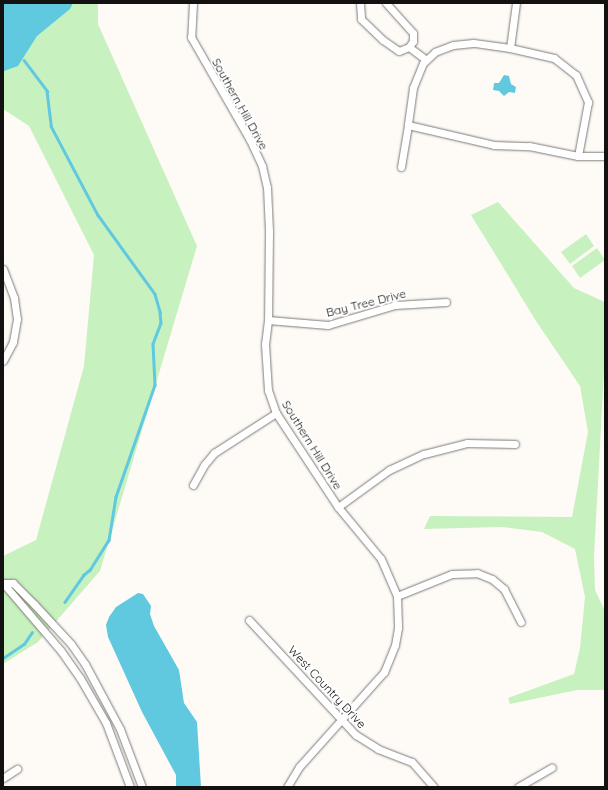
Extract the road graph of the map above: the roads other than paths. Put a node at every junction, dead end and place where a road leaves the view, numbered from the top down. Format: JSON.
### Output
{"nodes":[{"id":1,"x":193,"y":3,"type":"edge"},
{"id":2,"x":360,"y":3,"type":"edge"},
{"id":3,"x":386,"y":3,"type":"edge"},
{"id":4,"x":516,"y":3,"type":"edge"},
{"id":5,"x":409,"y":47,"type":"junction"},
{"id":6,"x":510,"y":48,"type":"junction"},
{"id":7,"x":426,"y":60,"type":"junction"},
{"id":8,"x":408,"y":125,"type":"junction"},
{"id":9,"x":578,"y":156,"type":"junction"},
{"id":10,"x":605,"y":156,"type":"edge"},
{"id":11,"x":402,"y":167,"type":"dead end"},
{"id":12,"x":3,"y":269,"type":"edge"},
{"id":13,"x":446,"y":302,"type":"dead end"},
{"id":14,"x":268,"y":320,"type":"junction"},
{"id":15,"x":3,"y":361,"type":"edge"},
{"id":16,"x":276,"y":413,"type":"junction"},
{"id":17,"x":515,"y":444,"type":"dead end"},
{"id":18,"x":193,"y":485,"type":"dead end"},
{"id":19,"x":338,"y":507,"type":"junction"},
{"id":20,"x":3,"y":583,"type":"edge"},
{"id":21,"x":397,"y":596,"type":"junction"},
{"id":22,"x":249,"y":620,"type":"dead end"},
{"id":23,"x":521,"y":622,"type":"dead end"},
{"id":24,"x":342,"y":720,"type":"junction"},
{"id":25,"x":552,"y":767,"type":"dead end"},
{"id":26,"x":16,"y":768,"type":"dead end"},
{"id":27,"x":3,"y":778,"type":"edge"},
{"id":28,"x":130,"y":787,"type":"edge"},
{"id":29,"x":142,"y":787,"type":"edge"},
{"id":30,"x":287,"y":787,"type":"edge"},
{"id":31,"x":434,"y":787,"type":"edge"},
{"id":32,"x":518,"y":787,"type":"edge"}],
"edges":[{"from":1,"to":14,"type":"street","name":"Southern Hill Drive"},
{"from":2,"to":5,"type":"street"},
{"from":3,"to":5,"type":"street"},
{"from":4,"to":6,"type":"street"},
{"from":5,"to":7,"type":"street"},
{"from":6,"to":7,"type":"street"},
{"from":6,"to":9,"type":"street"},
{"from":7,"to":8,"type":"street"},
{"from":8,"to":9,"type":"street"},
{"from":8,"to":11,"type":"street"},
{"from":9,"to":10,"type":"street"},
{"from":12,"to":15,"type":"street"},
{"from":13,"to":14,"type":"street","name":"Bay Tree Drive"},
{"from":14,"to":16,"type":"street","name":"Southern Hill Drive"},
{"from":16,"to":18,"type":"street"},
{"from":16,"to":19,"type":"street","name":"Southern Hill Drive"},
{"from":17,"to":19,"type":"street"},
{"from":19,"to":21,"type":"street","name":"Southern Hill Drive"},
{"from":20,"to":28,"type":"street"},
{"from":20,"to":29,"type":"street"},
{"from":21,"to":23,"type":"street"},
{"from":21,"to":24,"type":"street","name":"Southern Hill Drive"},
{"from":22,"to":24,"type":"street","name":"West Country Drive"},
{"from":24,"to":30,"type":"street","name":"Southern Hill Drive"},
{"from":24,"to":31,"type":"street","name":"West Country Drive"},
{"from":25,"to":32,"type":"street"},
{"from":26,"to":27,"type":"street"}]}
